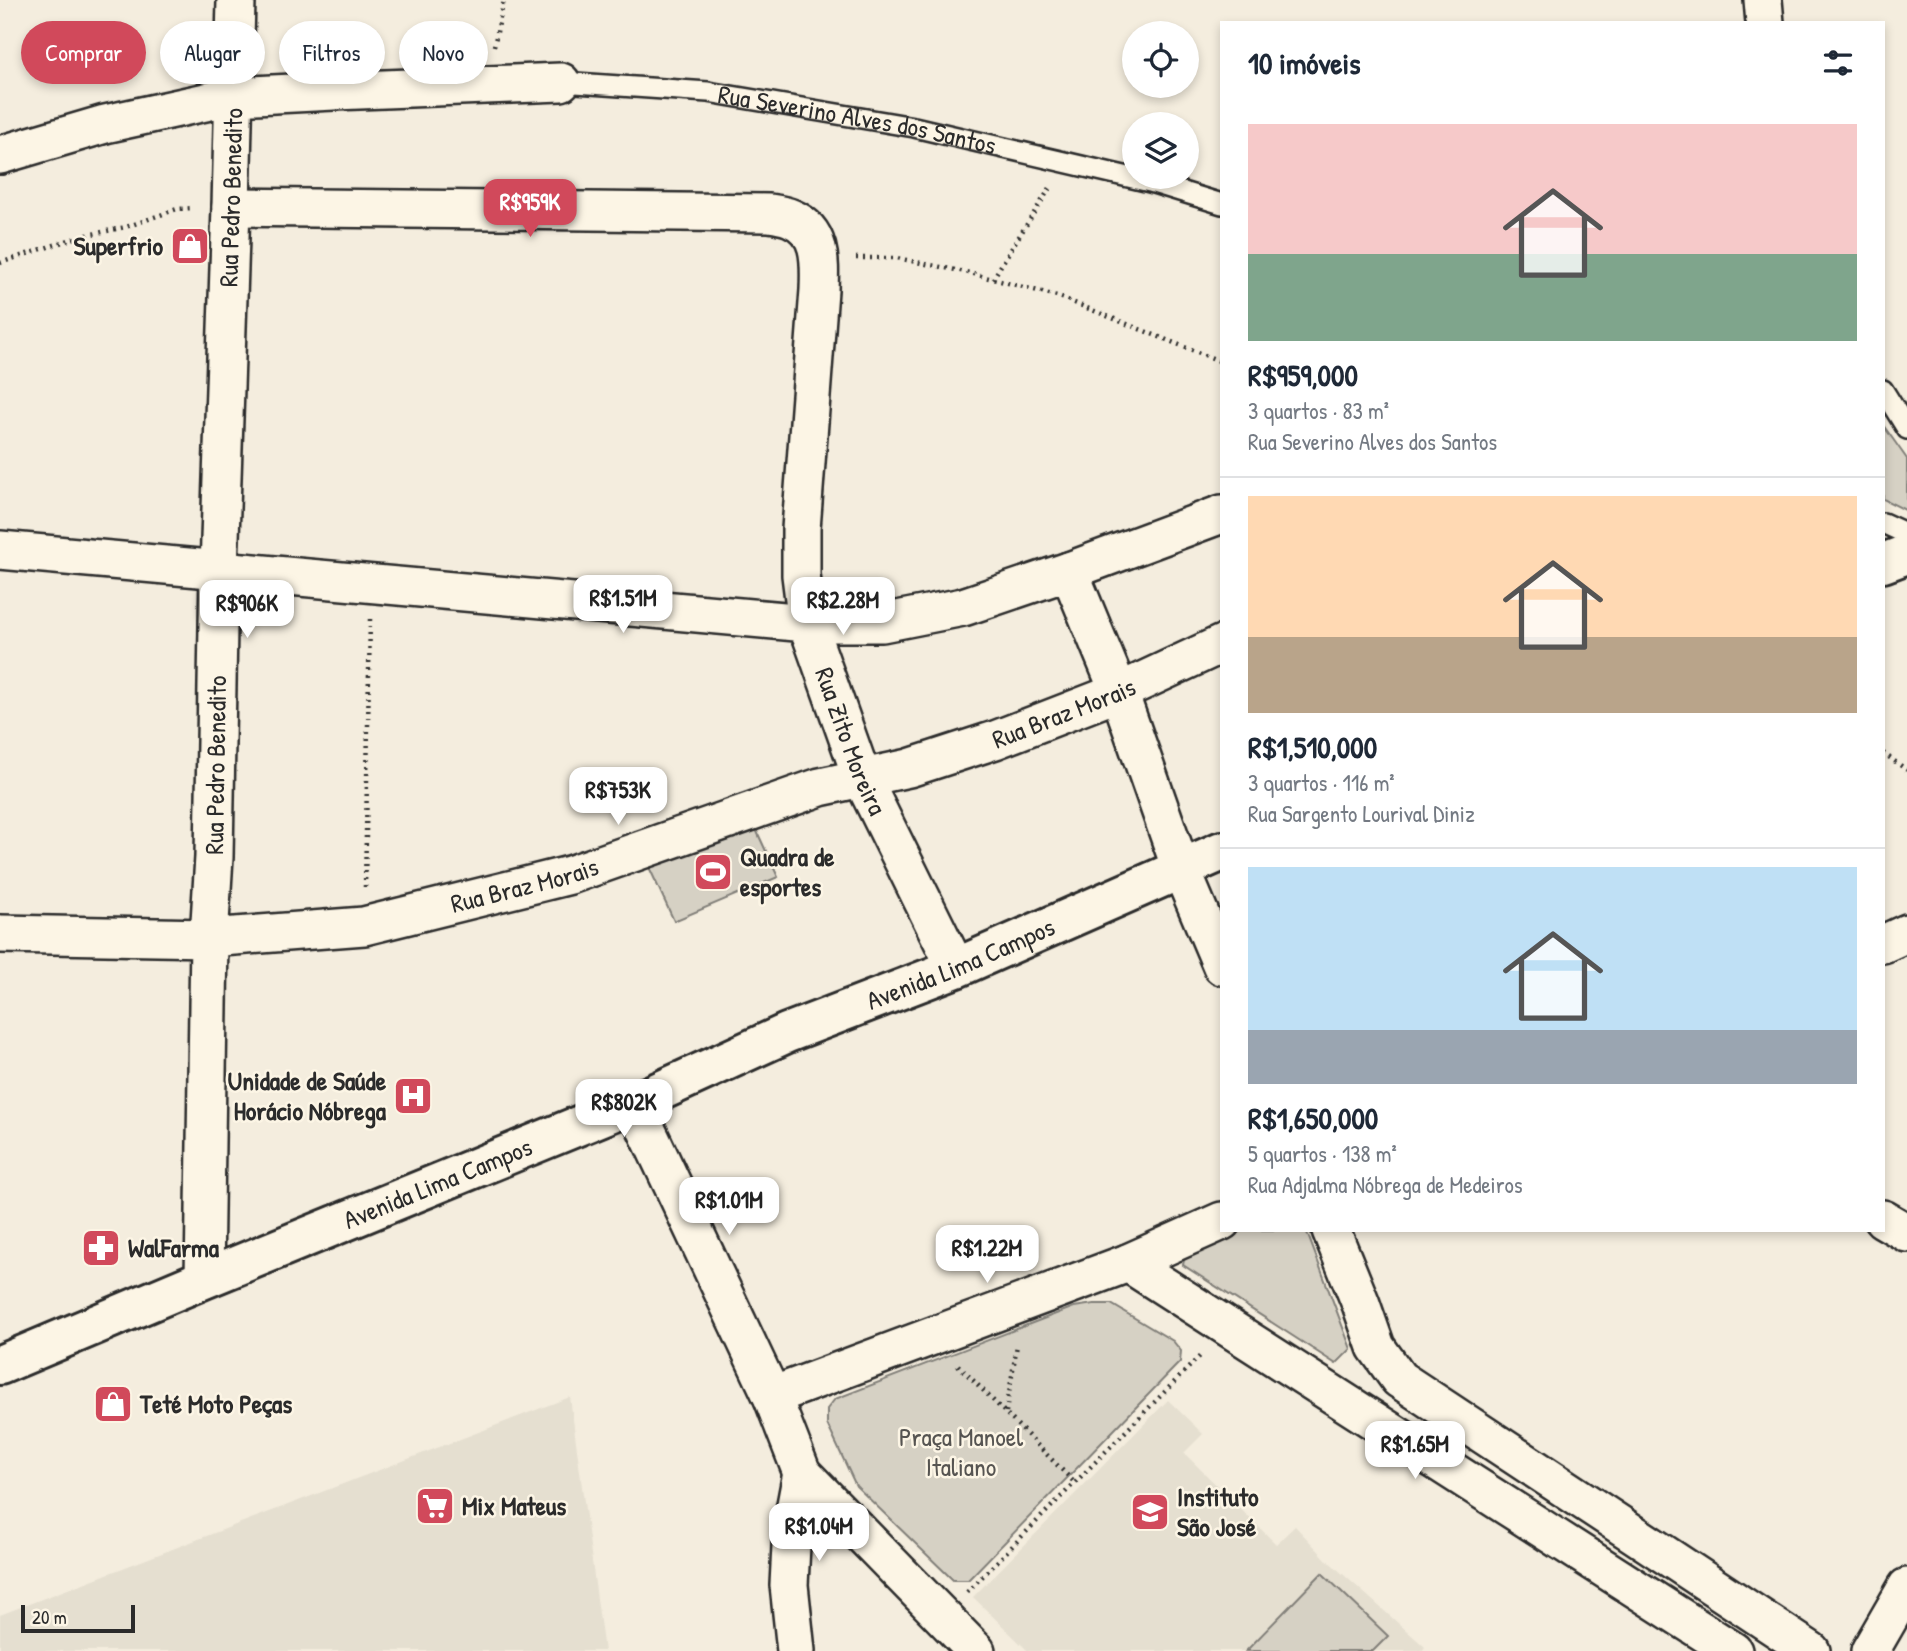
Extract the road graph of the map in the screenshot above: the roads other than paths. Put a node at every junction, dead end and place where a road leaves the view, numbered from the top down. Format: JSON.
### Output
{"nodes":[{"id":1,"x":236,"y":0,"type":"edge"},
{"id":2,"x":1763,"y":0,"type":"edge"},
{"id":3,"x":1765,"y":21,"type":"edge"},
{"id":4,"x":561,"y":82,"type":"joint"},
{"id":5,"x":233,"y":96,"type":"junction"},
{"id":6,"x":0,"y":155,"type":"edge"},
{"id":7,"x":1220,"y":203,"type":"edge"},
{"id":8,"x":232,"y":207,"type":"junction"},
{"id":9,"x":1885,"y":393,"type":"edge"},
{"id":10,"x":1907,"y":429,"type":"edge"},
{"id":11,"x":1220,"y":515,"type":"edge"},
{"id":12,"x":0,"y":550,"type":"edge"},
{"id":13,"x":219,"y":569,"type":"junction"},
{"id":14,"x":1069,"y":571,"type":"junction"},
{"id":15,"x":807,"y":623,"type":"junction"},
{"id":16,"x":1220,"y":645,"type":"edge"},
{"id":17,"x":1119,"y":692,"type":"junction"},
{"id":18,"x":862,"y":778,"type":"junction"},
{"id":19,"x":1220,"y":852,"type":"edge"},
{"id":20,"x":1181,"y":869,"type":"junction"},
{"id":21,"x":1907,"y":933,"type":"edge"},
{"id":22,"x":0,"y":934,"type":"edge"},
{"id":23,"x":209,"y":938,"type":"junction"},
{"id":24,"x":1885,"y":943,"type":"edge"},
{"id":25,"x":1220,"y":961,"type":"edge"},
{"id":26,"x":956,"y":968,"type":"junction"},
{"id":27,"x":634,"y":1103,"type":"junction"},
{"id":28,"x":1885,"y":1220,"type":"edge"},
{"id":29,"x":1220,"y":1222,"type":"edge"},
{"id":30,"x":1332,"y":1232,"type":"edge"},
{"id":31,"x":1907,"y":1233,"type":"edge"},
{"id":32,"x":1128,"y":1263,"type":"junction"},
{"id":33,"x":204,"y":1279,"type":"junction"},
{"id":34,"x":0,"y":1365,"type":"edge"},
{"id":35,"x":772,"y":1396,"type":"junction"},
{"id":36,"x":802,"y":1473,"type":"junction"},
{"id":37,"x":1907,"y":1587,"type":"edge"},
{"id":38,"x":796,"y":1651,"type":"edge"},
{"id":39,"x":976,"y":1651,"type":"edge"},
{"id":40,"x":1733,"y":1651,"type":"edge"},
{"id":41,"x":1811,"y":1651,"type":"edge"},
{"id":42,"x":1870,"y":1651,"type":"edge"}],
"edges":[{"from":1,"to":5,"type":"street","name":"Rua Pedro Benedito"},
{"from":2,"to":3,"type":"street"},
{"from":4,"to":5,"type":"street","name":"Rua Severino Alves dos Santos"},
{"from":4,"to":7,"type":"lane","name":"Rua Severino Alves dos Santos"},
{"from":5,"to":6,"type":"street","name":"Rua Severino Alves dos Santos"},
{"from":5,"to":8,"type":"street","name":"Rua Pedro Benedito"},
{"from":8,"to":13,"type":"street","name":"Rua Pedro Benedito"},
{"from":8,"to":15,"type":"street","name":"Rua Zito Moreira"},
{"from":9,"to":10,"type":"lane"},
{"from":11,"to":14,"type":"street"},
{"from":12,"to":13,"type":"street"},
{"from":13,"to":15,"type":"street"},
{"from":13,"to":23,"type":"street","name":"Rua Pedro Benedito"},
{"from":14,"to":15,"type":"street"},
{"from":14,"to":17,"type":"street"},
{"from":15,"to":18,"type":"street","name":"Rua Zito Moreira"},
{"from":16,"to":17,"type":"street","name":"Rua Braz Morais"},
{"from":17,"to":18,"type":"street","name":"Rua Braz Morais"},
{"from":17,"to":20,"type":"street"},
{"from":18,"to":23,"type":"street","name":"Rua Braz Morais"},
{"from":18,"to":26,"type":"street","name":"Rua Zito Moreira"},
{"from":19,"to":20,"type":"main road","name":"Avenida Lima Campos"},
{"from":20,"to":25,"type":"street"},
{"from":20,"to":26,"type":"main road","name":"Avenida Lima Campos"},
{"from":21,"to":24,"type":"street"},
{"from":22,"to":23,"type":"street","name":"Rua Braz Morais"},
{"from":23,"to":33,"type":"street","name":"Rua Pedro Benedito"},
{"from":26,"to":27,"type":"main road","name":"Avenida Lima Campos"},
{"from":27,"to":33,"type":"main road","name":"Avenida Lima Campos"},
{"from":27,"to":35,"type":"street"},
{"from":28,"to":31,"type":"street"},
{"from":29,"to":32,"type":"street"},
{"from":30,"to":41,"type":"street"},
{"from":32,"to":35,"type":"street"},
{"from":32,"to":40,"type":"street"},
{"from":33,"to":34,"type":"main road","name":"Avenida Lima Campos"},
{"from":35,"to":36,"type":"street"},
{"from":36,"to":38,"type":"street"},
{"from":36,"to":39,"type":"street"},
{"from":37,"to":42,"type":"street"}]}
